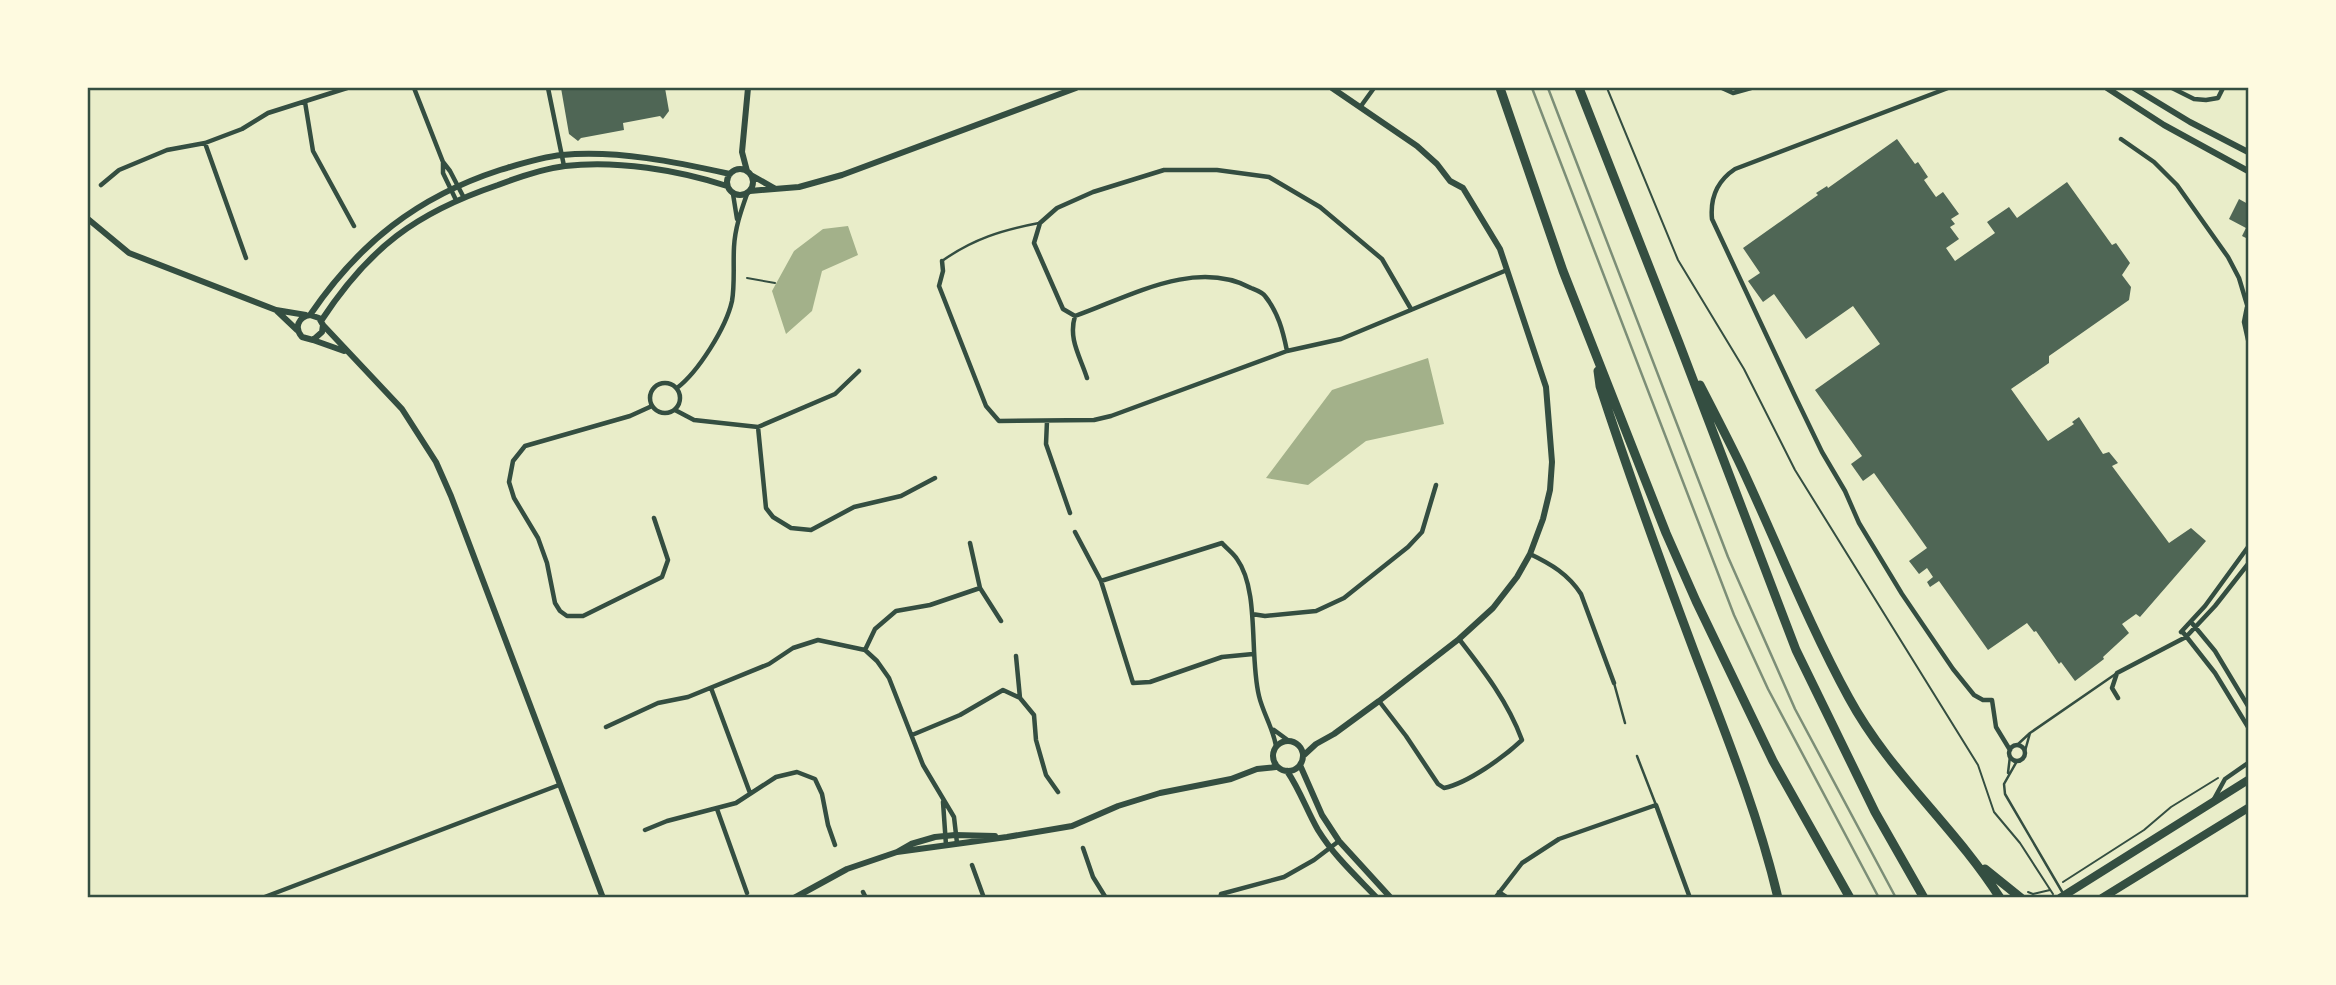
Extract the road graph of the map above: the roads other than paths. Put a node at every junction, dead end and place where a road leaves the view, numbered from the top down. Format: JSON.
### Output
{"nodes":[{"id":1,"x":347,"y":88,"type":"edge"},
{"id":2,"x":414,"y":88,"type":"edge"},
{"id":3,"x":548,"y":88,"type":"edge"},
{"id":4,"x":748,"y":88,"type":"edge"},
{"id":5,"x":1076,"y":88,"type":"edge"},
{"id":6,"x":1332,"y":88,"type":"edge"},
{"id":7,"x":1374,"y":88,"type":"edge"},
{"id":8,"x":1500,"y":88,"type":"edge"},
{"id":9,"x":1579,"y":88,"type":"edge"},
{"id":10,"x":1722,"y":88,"type":"edge"},
{"id":11,"x":1751,"y":88,"type":"edge"},
{"id":12,"x":1948,"y":88,"type":"edge"},
{"id":13,"x":2107,"y":88,"type":"edge"},
{"id":14,"x":2134,"y":88,"type":"edge"},
{"id":15,"x":2172,"y":88,"type":"edge"},
{"id":16,"x":2223,"y":88,"type":"edge"},
{"id":17,"x":305,"y":102,"type":"junction"},
{"id":18,"x":1361,"y":106,"type":"junction"},
{"id":19,"x":2121,"y":139,"type":"dead end"},
{"id":20,"x":205,"y":143,"type":"junction"},
{"id":21,"x":742,"y":152,"type":"junction"},
{"id":22,"x":2249,"y":152,"type":"edge"},
{"id":23,"x":561,"y":155,"type":"junction"},
{"id":24,"x":564,"y":166,"type":"junction"},
{"id":25,"x":2249,"y":171,"type":"edge"},
{"id":26,"x":732,"y":172,"type":"junction"},
{"id":27,"x":749,"y":173,"type":"junction"},
{"id":28,"x":101,"y":184,"type":"dead end"},
{"id":29,"x":727,"y":186,"type":"junction"},
{"id":30,"x":454,"y":187,"type":"junction"},
{"id":31,"x":774,"y":188,"type":"junction"},
{"id":32,"x":749,"y":193,"type":"junction"},
{"id":33,"x":733,"y":194,"type":"junction"},
{"id":34,"x":460,"y":198,"type":"junction"},
{"id":35,"x":88,"y":219,"type":"edge"},
{"id":36,"x":737,"y":220,"type":"junction"},
{"id":37,"x":1040,"y":223,"type":"junction"},
{"id":38,"x":354,"y":226,"type":"dead end"},
{"id":39,"x":246,"y":258,"type":"dead end"},
{"id":40,"x":942,"y":261,"type":"joint"},
{"id":41,"x":1508,"y":269,"type":"junction"},
{"id":42,"x":2248,"y":307,"type":"edge"},
{"id":43,"x":1410,"y":309,"type":"junction"},
{"id":44,"x":276,"y":310,"type":"junction"},
{"id":45,"x":308,"y":315,"type":"junction"},
{"id":46,"x":1075,"y":316,"type":"junction"},
{"id":47,"x":322,"y":323,"type":"junction"},
{"id":48,"x":298,"y":331,"type":"junction"},
{"id":49,"x":313,"y":340,"type":"junction"},
{"id":50,"x":2249,"y":340,"type":"edge"},
{"id":51,"x":1679,"y":343,"type":"junction"},
{"id":52,"x":1287,"y":351,"type":"junction"},
{"id":53,"x":349,"y":354,"type":"junction"},
{"id":54,"x":1597,"y":359,"type":"junction"},
{"id":55,"x":859,"y":371,"type":"dead end"},
{"id":56,"x":1087,"y":378,"type":"dead end"},
{"id":57,"x":677,"y":388,"type":"junction"},
{"id":58,"x":652,"y":406,"type":"junction"},
{"id":59,"x":675,"y":410,"type":"junction"},
{"id":60,"x":1047,"y":421,"type":"junction"},
{"id":61,"x":758,"y":427,"type":"junction"},
{"id":62,"x":935,"y":478,"type":"dead end"},
{"id":63,"x":1436,"y":485,"type":"dead end"},
{"id":64,"x":1070,"y":513,"type":"dead end"},
{"id":65,"x":654,"y":518,"type":"dead end"},
{"id":66,"x":1075,"y":532,"type":"dead end"},
{"id":67,"x":970,"y":543,"type":"dead end"},
{"id":68,"x":2249,"y":547,"type":"edge"},
{"id":69,"x":1530,"y":554,"type":"junction"},
{"id":70,"x":2249,"y":564,"type":"edge"},
{"id":71,"x":1101,"y":582,"type":"junction"},
{"id":72,"x":980,"y":588,"type":"junction"},
{"id":73,"x":1252,"y":614,"type":"junction"},
{"id":74,"x":1001,"y":621,"type":"dead end"},
{"id":75,"x":2191,"y":622,"type":"junction"},
{"id":76,"x":2196,"y":627,"type":"junction"},
{"id":77,"x":2182,"y":631,"type":"junction"},
{"id":78,"x":2186,"y":637,"type":"junction"},
{"id":79,"x":1459,"y":639,"type":"junction"},
{"id":80,"x":2178,"y":639,"type":"junction"},
{"id":81,"x":865,"y":650,"type":"junction"},
{"id":82,"x":1253,"y":654,"type":"junction"},
{"id":83,"x":1016,"y":656,"type":"dead end"},
{"id":84,"x":2117,"y":673,"type":"junction"},
{"id":85,"x":1614,"y":683,"type":"joint"},
{"id":86,"x":711,"y":688,"type":"junction"},
{"id":87,"x":1020,"y":698,"type":"junction"},
{"id":88,"x":2118,"y":698,"type":"dead end"},
{"id":89,"x":1379,"y":701,"type":"junction"},
{"id":90,"x":2249,"y":706,"type":"edge"},
{"id":91,"x":1625,"y":723,"type":"dead end"},
{"id":92,"x":606,"y":727,"type":"dead end"},
{"id":93,"x":2249,"y":727,"type":"edge"},
{"id":94,"x":1274,"y":729,"type":"junction"},
{"id":95,"x":2030,"y":733,"type":"junction"},
{"id":96,"x":912,"y":735,"type":"junction"},
{"id":97,"x":2001,"y":735,"type":"junction"},
{"id":98,"x":1292,"y":743,"type":"junction"},
{"id":99,"x":1316,"y":744,"type":"junction"},
{"id":100,"x":2016,"y":745,"type":"junction"},
{"id":101,"x":1276,"y":746,"type":"junction"},
{"id":102,"x":2025,"y":751,"type":"junction"},
{"id":103,"x":2010,"y":753,"type":"junction"},
{"id":104,"x":1273,"y":756,"type":"junction"},
{"id":105,"x":1303,"y":756,"type":"junction"},
{"id":106,"x":1637,"y":756,"type":"dead end"},
{"id":107,"x":2017,"y":761,"type":"junction"},
{"id":108,"x":2249,"y":763,"type":"edge"},
{"id":109,"x":1300,"y":765,"type":"junction"},
{"id":110,"x":1276,"y":767,"type":"junction"},
{"id":111,"x":1257,"y":769,"type":"junction"},
{"id":112,"x":1287,"y":771,"type":"junction"},
{"id":113,"x":2008,"y":776,"type":"junction"},
{"id":114,"x":2249,"y":780,"type":"edge"},
{"id":115,"x":559,"y":785,"type":"junction"},
{"id":116,"x":1058,"y":792,"type":"dead end"},
{"id":117,"x":750,"y":793,"type":"junction"},
{"id":118,"x":943,"y":801,"type":"junction"},
{"id":119,"x":2212,"y":803,"type":"junction"},
{"id":120,"x":1656,"y":805,"type":"junction"},
{"id":121,"x":2249,"y":808,"type":"edge"},
{"id":122,"x":717,"y":809,"type":"junction"},
{"id":123,"x":645,"y":830,"type":"dead end"},
{"id":124,"x":943,"y":836,"type":"junction"},
{"id":125,"x":957,"y":839,"type":"junction"},
{"id":126,"x":1339,"y":841,"type":"junction"},
{"id":127,"x":835,"y":845,"type":"dead end"},
{"id":128,"x":946,"y":845,"type":"junction"},
{"id":129,"x":1083,"y":848,"type":"dead end"},
{"id":130,"x":1330,"y":848,"type":"junction"},
{"id":131,"x":897,"y":852,"type":"junction"},
{"id":132,"x":1978,"y":863,"type":"junction"},
{"id":133,"x":972,"y":865,"type":"dead end"},
{"id":134,"x":1499,"y":892,"type":"junction"},
{"id":135,"x":747,"y":893,"type":"dead end"},
{"id":136,"x":2024,"y":895,"type":"edge"},
{"id":137,"x":1689,"y":896,"type":"edge"},
{"id":138,"x":795,"y":897,"type":"edge"},
{"id":139,"x":262,"y":898,"type":"edge"},
{"id":140,"x":603,"y":898,"type":"edge"},
{"id":141,"x":984,"y":898,"type":"edge"},
{"id":142,"x":1106,"y":898,"type":"edge"},
{"id":143,"x":1220,"y":898,"type":"edge"},
{"id":144,"x":1377,"y":898,"type":"edge"},
{"id":145,"x":1391,"y":898,"type":"edge"},
{"id":146,"x":1495,"y":898,"type":"edge"},
{"id":147,"x":1508,"y":898,"type":"edge"},
{"id":148,"x":1681,"y":898,"type":"edge"},
{"id":149,"x":1778,"y":898,"type":"edge"},
{"id":150,"x":1850,"y":898,"type":"edge"},
{"id":151,"x":1924,"y":898,"type":"edge"},
{"id":152,"x":2000,"y":898,"type":"edge"},
{"id":153,"x":2057,"y":898,"type":"edge"},
{"id":154,"x":2065,"y":898,"type":"edge"},
{"id":155,"x":2102,"y":898,"type":"edge"}],
"edges":[{"from":1,"to":17,"type":"street"},
{"from":2,"to":30,"type":"street"},
{"from":3,"to":23,"type":"street"},
{"from":4,"to":21,"type":"street"},
{"from":5,"to":31,"type":"street"},
{"from":6,"to":18,"type":"street"},
{"from":7,"to":18,"type":"street"},
{"from":8,"to":54,"type":"highway"},
{"from":9,"to":51,"type":"highway"},
{"from":10,"to":11,"type":"street"},
{"from":12,"to":97,"type":"street"},
{"from":13,"to":25,"type":"street"},
{"from":14,"to":22,"type":"street"},
{"from":15,"to":16,"type":"street"},
{"from":17,"to":20,"type":"street"},
{"from":17,"to":38,"type":"street"},
{"from":18,"to":41,"type":"street"},
{"from":19,"to":42,"type":"street"},
{"from":20,"to":28,"type":"street"},
{"from":20,"to":39,"type":"street"},
{"from":21,"to":26,"type":"street"},
{"from":21,"to":27,"type":"street"},
{"from":23,"to":24,"type":"street"},
{"from":23,"to":26,"type":"street"},
{"from":23,"to":30,"type":"street"},
{"from":24,"to":29,"type":"street"},
{"from":24,"to":34,"type":"street"},
{"from":26,"to":27,"type":"street"},
{"from":26,"to":29,"type":"street"},
{"from":27,"to":31,"type":"street"},
{"from":27,"to":32,"type":"street"},
{"from":29,"to":33,"type":"street"},
{"from":30,"to":34,"type":"street"},
{"from":30,"to":45,"type":"street"},
{"from":31,"to":32,"type":"street"},
{"from":32,"to":33,"type":"street"},
{"from":32,"to":36,"type":"street"},
{"from":33,"to":36,"type":"street"},
{"from":34,"to":47,"type":"street"},
{"from":35,"to":44,"type":"street"},
{"from":36,"to":57,"type":"street"},
{"from":37,"to":40,"type":"lane"},
{"from":37,"to":43,"type":"street"},
{"from":37,"to":46,"type":"street"},
{"from":40,"to":60,"type":"street"},
{"from":41,"to":43,"type":"street"},
{"from":41,"to":69,"type":"street"},
{"from":42,"to":50,"type":"street"},
{"from":43,"to":52,"type":"street"},
{"from":44,"to":45,"type":"street"},
{"from":44,"to":48,"type":"street"},
{"from":45,"to":47,"type":"street"},
{"from":45,"to":48,"type":"street"},
{"from":46,"to":52,"type":"street"},
{"from":46,"to":56,"type":"street"},
{"from":47,"to":49,"type":"street"},
{"from":47,"to":53,"type":"street"},
{"from":48,"to":49,"type":"street"},
{"from":49,"to":53,"type":"street"},
{"from":51,"to":132,"type":"highway"},
{"from":51,"to":151,"type":"highway"},
{"from":52,"to":60,"type":"street"},
{"from":53,"to":115,"type":"street"},
{"from":54,"to":149,"type":"highway"},
{"from":54,"to":150,"type":"highway"},
{"from":55,"to":61,"type":"street"},
{"from":57,"to":58,"type":"street"},
{"from":57,"to":59,"type":"street"},
{"from":58,"to":59,"type":"street"},
{"from":58,"to":65,"type":"street"},
{"from":59,"to":61,"type":"street"},
{"from":60,"to":64,"type":"street"},
{"from":61,"to":62,"type":"street"},
{"from":63,"to":73,"type":"street"},
{"from":66,"to":71,"type":"street"},
{"from":67,"to":72,"type":"street"},
{"from":68,"to":75,"type":"street"},
{"from":69,"to":79,"type":"street"},
{"from":69,"to":85,"type":"street"},
{"from":70,"to":76,"type":"street"},
{"from":71,"to":73,"type":"street"},
{"from":71,"to":82,"type":"street"},
{"from":72,"to":74,"type":"street"},
{"from":72,"to":81,"type":"street"},
{"from":73,"to":82,"type":"street"},
{"from":75,"to":76,"type":"street"},
{"from":75,"to":77,"type":"street"},
{"from":76,"to":78,"type":"street"},
{"from":76,"to":90,"type":"street"},
{"from":77,"to":78,"type":"street"},
{"from":77,"to":80,"type":"street"},
{"from":78,"to":80,"type":"street"},
{"from":78,"to":93,"type":"street"},
{"from":79,"to":89,"type":"street"},
{"from":79,"to":89,"type":"street"},
{"from":80,"to":84,"type":"street"},
{"from":81,"to":86,"type":"street"},
{"from":81,"to":96,"type":"street"},
{"from":82,"to":94,"type":"street"},
{"from":83,"to":87,"type":"street"},
{"from":84,"to":88,"type":"street"},
{"from":84,"to":95,"type":"lane"},
{"from":85,"to":91,"type":"lane"},
{"from":86,"to":92,"type":"street"},
{"from":86,"to":117,"type":"street"},
{"from":87,"to":96,"type":"street"},
{"from":87,"to":116,"type":"street"},
{"from":89,"to":99,"type":"street"},
{"from":94,"to":98,"type":"street"},
{"from":94,"to":101,"type":"street"},
{"from":95,"to":100,"type":"lane"},
{"from":95,"to":102,"type":"lane"},
{"from":96,"to":118,"type":"street"},
{"from":97,"to":100,"type":"street"},
{"from":97,"to":103,"type":"street"},
{"from":98,"to":99,"type":"street"},
{"from":98,"to":101,"type":"street"},
{"from":98,"to":105,"type":"street"},
{"from":99,"to":105,"type":"street"},
{"from":100,"to":102,"type":"street"},
{"from":100,"to":103,"type":"street"},
{"from":101,"to":104,"type":"street"},
{"from":102,"to":107,"type":"street"},
{"from":103,"to":107,"type":"street"},
{"from":103,"to":113,"type":"lane"},
{"from":104,"to":110,"type":"street"},
{"from":104,"to":111,"type":"street"},
{"from":105,"to":109,"type":"street"},
{"from":106,"to":120,"type":"lane"},
{"from":107,"to":113,"type":"lane"},
{"from":108,"to":119,"type":"street"},
{"from":109,"to":112,"type":"street"},
{"from":109,"to":126,"type":"street"},
{"from":110,"to":111,"type":"street"},
{"from":110,"to":112,"type":"street"},
{"from":111,"to":125,"type":"street"},
{"from":112,"to":130,"type":"street"},
{"from":113,"to":154,"type":"lane"},
{"from":114,"to":119,"type":"highway"},
{"from":115,"to":139,"type":"street"},
{"from":115,"to":140,"type":"street"},
{"from":117,"to":122,"type":"street"},
{"from":117,"to":127,"type":"street"},
{"from":118,"to":124,"type":"street"},
{"from":118,"to":125,"type":"street"},
{"from":119,"to":153,"type":"highway"},
{"from":120,"to":134,"type":"street"},
{"from":120,"to":137,"type":"street"},
{"from":121,"to":155,"type":"highway"},
{"from":122,"to":123,"type":"street"},
{"from":122,"to":135,"type":"street"},
{"from":124,"to":125,"type":"street"},
{"from":124,"to":128,"type":"street"},
{"from":124,"to":131,"type":"street"},
{"from":125,"to":128,"type":"street"},
{"from":126,"to":130,"type":"street"},
{"from":126,"to":145,"type":"street"},
{"from":128,"to":131,"type":"street"},
{"from":129,"to":142,"type":"street"},
{"from":130,"to":143,"type":"street"},
{"from":130,"to":144,"type":"street"},
{"from":131,"to":138,"type":"street"},
{"from":132,"to":136,"type":"highway"},
{"from":132,"to":152,"type":"highway"},
{"from":133,"to":141,"type":"street"},
{"from":134,"to":146,"type":"street"},
{"from":134,"to":147,"type":"street"},
{"from":137,"to":148,"type":"street"}]}
